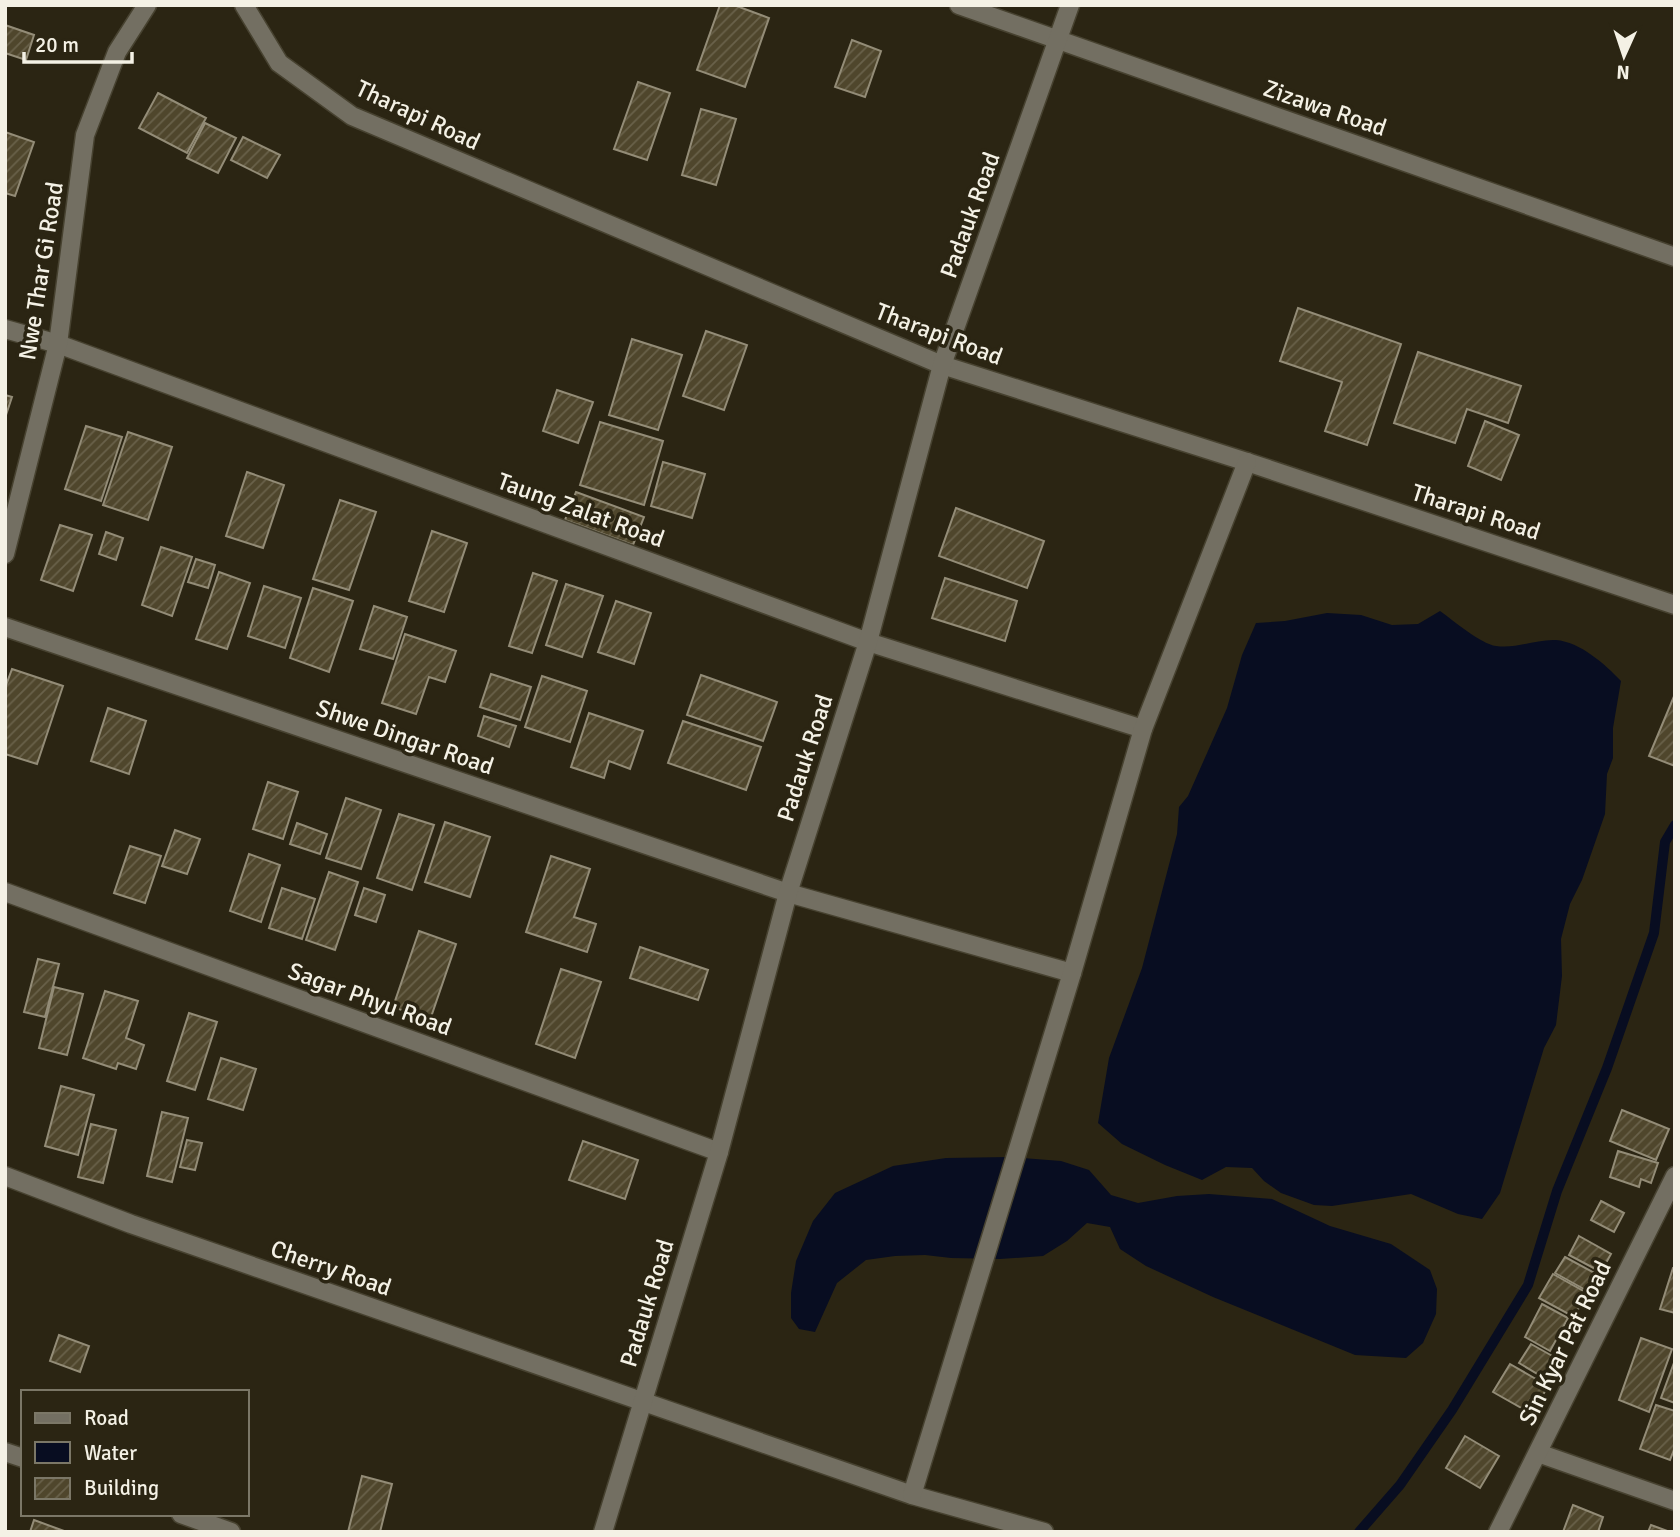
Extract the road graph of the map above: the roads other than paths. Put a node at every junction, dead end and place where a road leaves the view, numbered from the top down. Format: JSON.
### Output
{"nodes":[{"id":1,"x":147,"y":5,"type":"edge"},
{"id":2,"x":244,"y":5,"type":"edge"},
{"id":3,"x":959,"y":5,"type":"edge"},
{"id":4,"x":1070,"y":5,"type":"edge"},
{"id":5,"x":1059,"y":41,"type":"junction"},
{"id":6,"x":1675,"y":257,"type":"edge"},
{"id":7,"x":5,"y":329,"type":"edge"},
{"id":8,"x":58,"y":344,"type":"junction"},
{"id":9,"x":942,"y":365,"type":"junction"},
{"id":10,"x":1247,"y":462,"type":"junction"},
{"id":11,"x":5,"y":554,"type":"edge"},
{"id":12,"x":1675,"y":605,"type":"edge"},
{"id":13,"x":5,"y":627,"type":"edge"},
{"id":14,"x":868,"y":642,"type":"junction"},
{"id":15,"x":1143,"y":729,"type":"junction"},
{"id":16,"x":5,"y":892,"type":"edge"},
{"id":17,"x":788,"y":893,"type":"junction"},
{"id":18,"x":1072,"y":973,"type":"junction"},
{"id":19,"x":719,"y":1153,"type":"junction"},
{"id":20,"x":5,"y":1176,"type":"edge"},
{"id":21,"x":1675,"y":1176,"type":"edge"},
{"id":22,"x":1669,"y":1202,"type":"edge"},
{"id":23,"x":643,"y":1403,"type":"junction"},
{"id":24,"x":1538,"y":1453,"type":"junction"},
{"id":25,"x":912,"y":1495,"type":"junction"},
{"id":26,"x":1675,"y":1501,"type":"edge"},
{"id":27,"x":187,"y":1516,"type":"edge"},
{"id":28,"x":231,"y":1532,"type":"edge"},
{"id":29,"x":603,"y":1532,"type":"edge"},
{"id":30,"x":1044,"y":1532,"type":"edge"},
{"id":31,"x":1498,"y":1532,"type":"edge"}],
"edges":[{"from":1,"to":8,"type":"street","name":"Nwe Thar Gi Road"},
{"from":2,"to":9,"type":"street","name":"Tharapi Road"},
{"from":3,"to":5,"type":"street","name":"Zizawa Road"},
{"from":4,"to":5,"type":"street","name":"Padauk Road"},
{"from":5,"to":6,"type":"street","name":"Zizawa Road"},
{"from":5,"to":9,"type":"street","name":"Padauk Road"},
{"from":7,"to":8,"type":"street","name":"Taung Zalat Road"},
{"from":8,"to":11,"type":"street","name":"Nwe Thar Gi Road"},
{"from":8,"to":14,"type":"street","name":"Taung Zalat Road"},
{"from":9,"to":10,"type":"street","name":"Tharapi Road"},
{"from":9,"to":14,"type":"street","name":"Padauk Road"},
{"from":10,"to":12,"type":"street","name":"Tharapi Road"},
{"from":10,"to":15,"type":"street"},
{"from":13,"to":17,"type":"street","name":"Shwe Dingar Road"},
{"from":14,"to":15,"type":"street","name":"Taung Zalat Road"},
{"from":14,"to":17,"type":"street","name":"Padauk Road"},
{"from":15,"to":18,"type":"street"},
{"from":16,"to":19,"type":"street","name":"Sagar Phyu Road"},
{"from":17,"to":18,"type":"street","name":"Shwe Dingar Road"},
{"from":17,"to":19,"type":"street","name":"Padauk Road"},
{"from":18,"to":25,"type":"street"},
{"from":19,"to":23,"type":"street","name":"Padauk Road"},
{"from":20,"to":23,"type":"street","name":"Cherry Road"},
{"from":21,"to":22,"type":"street","name":"Sin Kyar Pat Road"},
{"from":22,"to":24,"type":"street","name":"Sin Kyar Pat Road"},
{"from":23,"to":25,"type":"street","name":"Cherry Road"},
{"from":23,"to":29,"type":"street","name":"Padauk Road"},
{"from":24,"to":26,"type":"street"},
{"from":24,"to":31,"type":"street","name":"Sin Kyar Pat Road"},
{"from":25,"to":30,"type":"street","name":"Cherry Road"},
{"from":27,"to":28,"type":"street"}]}
